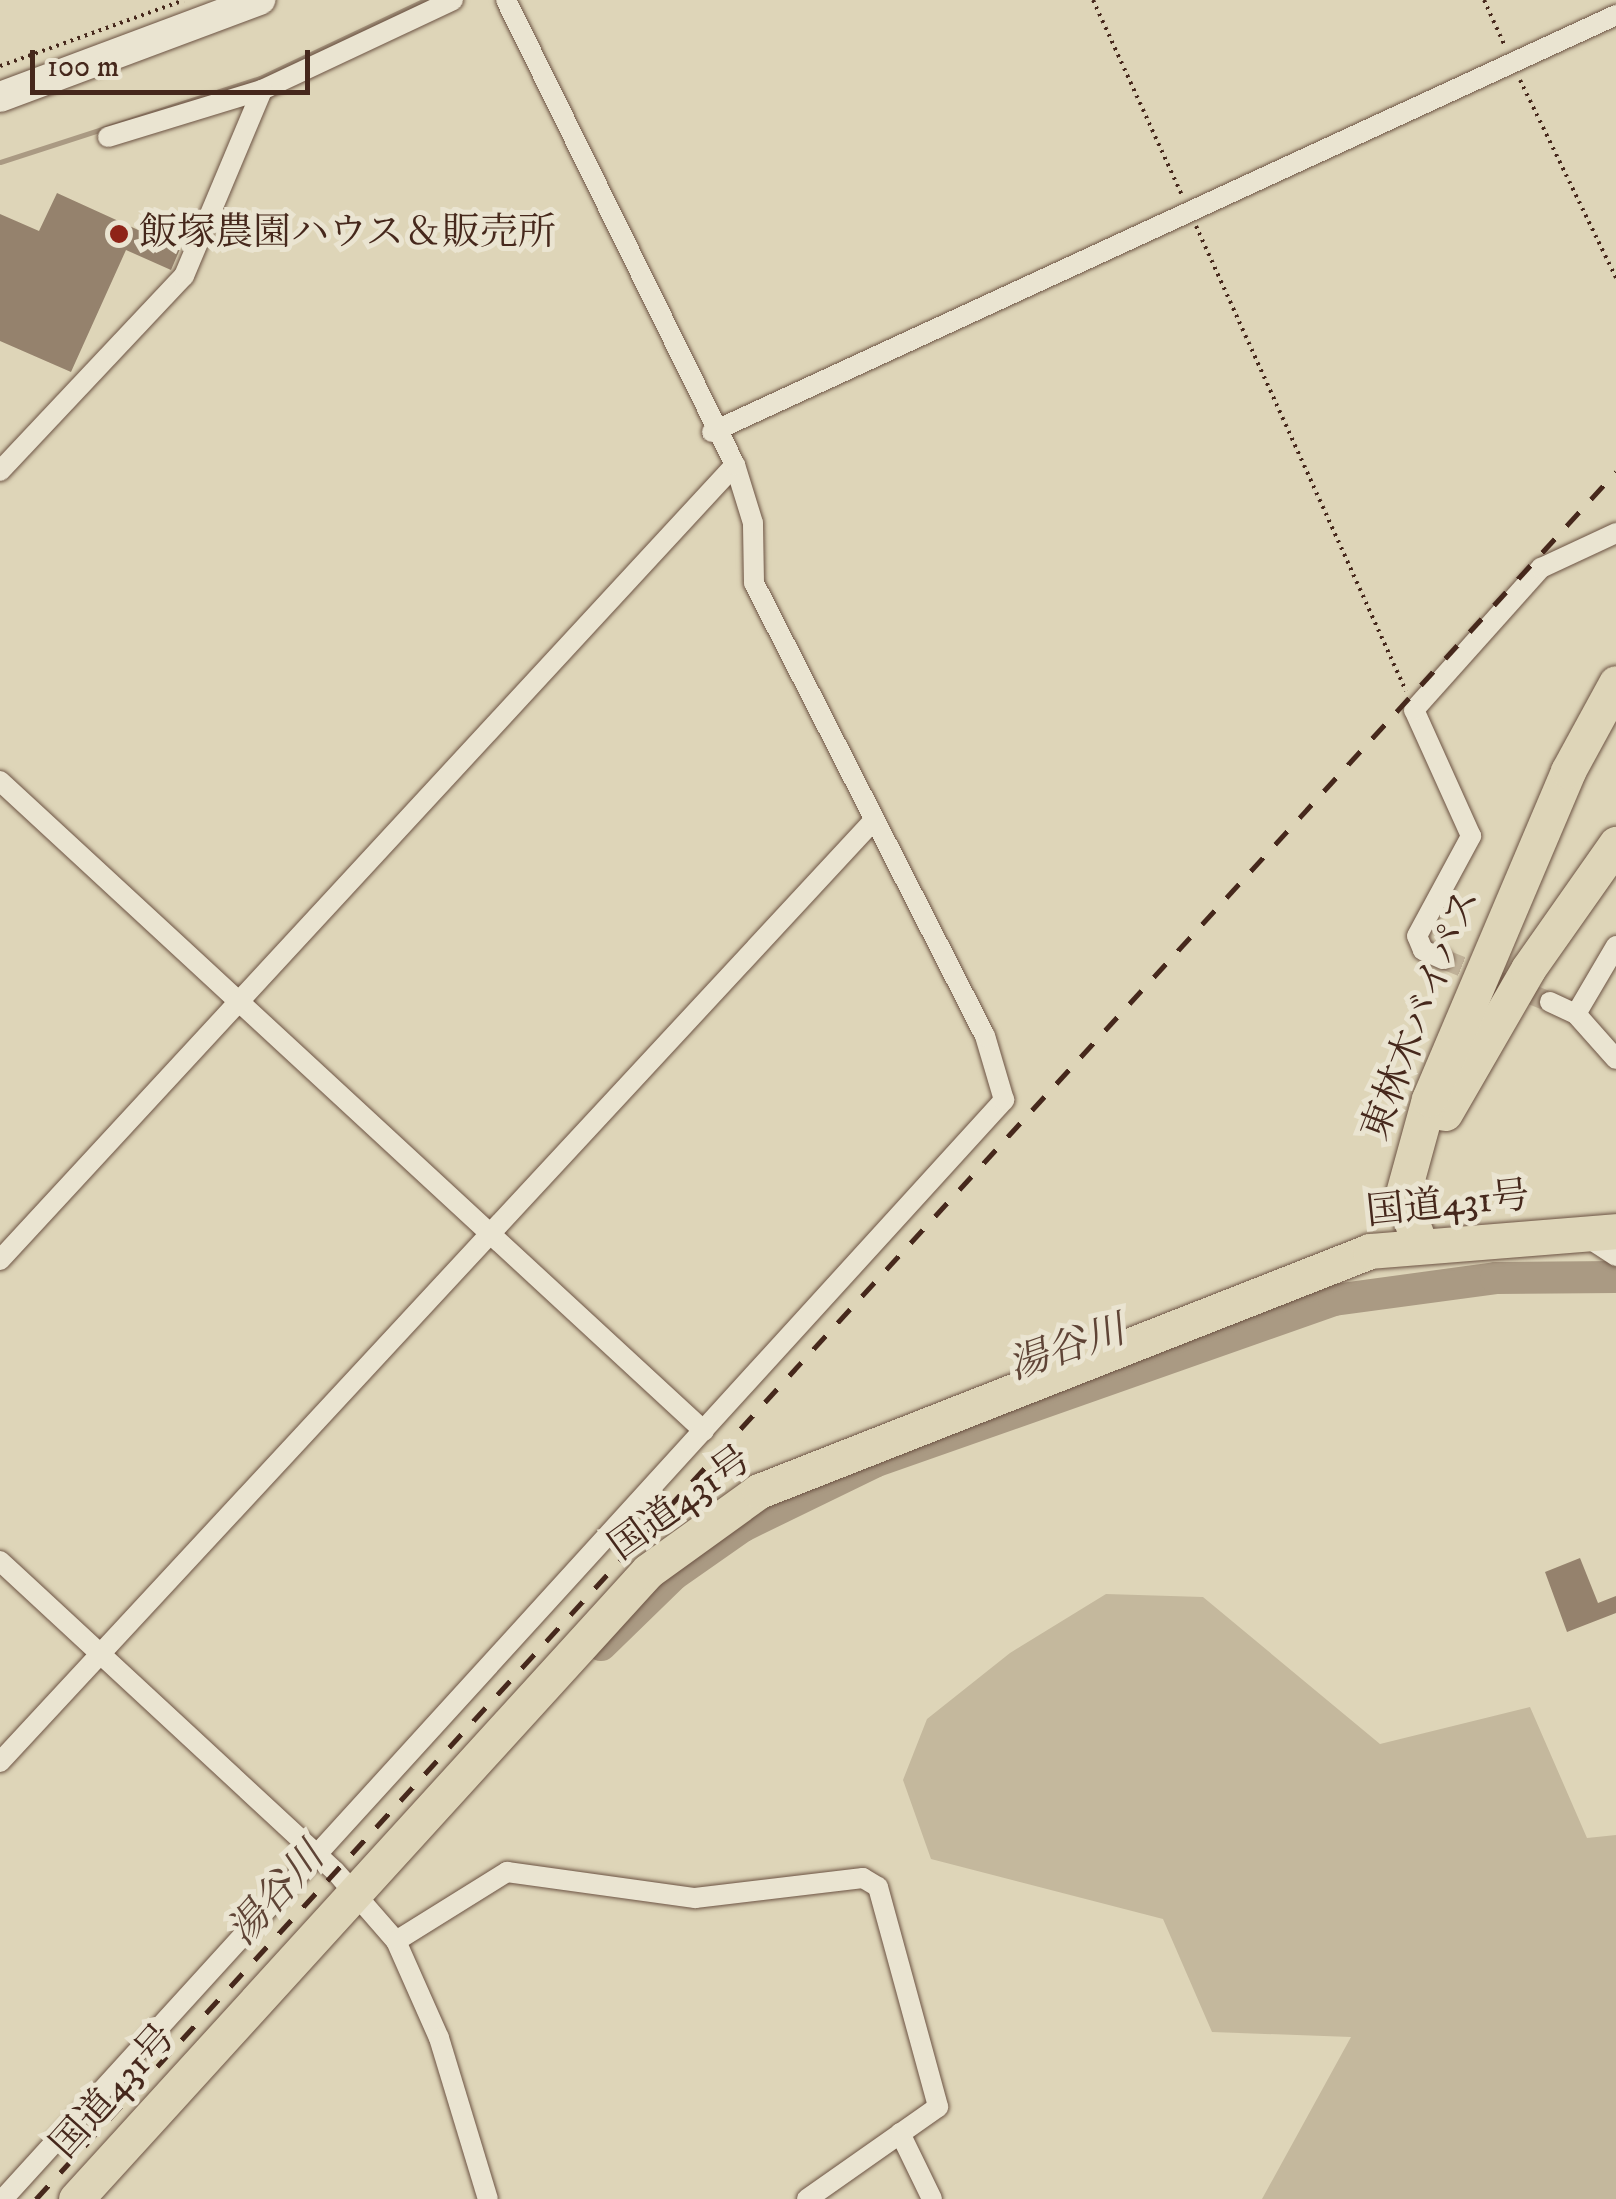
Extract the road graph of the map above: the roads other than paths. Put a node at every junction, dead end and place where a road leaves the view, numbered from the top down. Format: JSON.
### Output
{"nodes":[{"id":1,"x":260,"y":0,"type":"edge"},
{"id":2,"x":454,"y":0,"type":"edge"},
{"id":3,"x":506,"y":0,"type":"edge"},
{"id":4,"x":1616,"y":15,"type":"edge"},
{"id":5,"x":262,"y":90,"type":"junction"},
{"id":6,"x":0,"y":97,"type":"edge"},
{"id":7,"x":108,"y":138,"type":"dead end"},
{"id":8,"x":712,"y":432,"type":"junction"},
{"id":9,"x":736,"y":465,"type":"junction"},
{"id":10,"x":0,"y":471,"type":"edge"},
{"id":11,"x":1616,"y":532,"type":"edge"},
{"id":12,"x":1616,"y":682,"type":"edge"},
{"id":13,"x":0,"y":781,"type":"edge"},
{"id":14,"x":874,"y":820,"type":"junction"},
{"id":15,"x":1616,"y":844,"type":"edge"},
{"id":16,"x":1616,"y":946,"type":"edge"},
{"id":17,"x":1443,"y":958,"type":"tunnel mouth"},
{"id":18,"x":1550,"y":1002,"type":"tunnel mouth"},
{"id":19,"x":241,"y":1004,"type":"junction"},
{"id":20,"x":1576,"y":1014,"type":"junction"},
{"id":21,"x":1616,"y":1058,"type":"edge"},
{"id":22,"x":488,"y":1232,"type":"junction"},
{"id":23,"x":1601,"y":1234,"type":"edge"},
{"id":24,"x":1420,"y":1244,"type":"junction"},
{"id":25,"x":1616,"y":1256,"type":"edge"},
{"id":26,"x":0,"y":1260,"type":"edge"},
{"id":27,"x":704,"y":1431,"type":"junction"},
{"id":28,"x":0,"y":1560,"type":"edge"},
{"id":29,"x":100,"y":1655,"type":"junction"},
{"id":30,"x":0,"y":1762,"type":"edge"},
{"id":31,"x":314,"y":1855,"type":"junction"},
{"id":32,"x":355,"y":1895,"type":"junction"},
{"id":33,"x":396,"y":1941,"type":"junction"},
{"id":34,"x":900,"y":2133,"type":"junction"},
{"id":35,"x":3,"y":2199,"type":"edge"},
{"id":36,"x":76,"y":2199,"type":"edge"},
{"id":37,"x":488,"y":2199,"type":"edge"},
{"id":38,"x":807,"y":2199,"type":"edge"},
{"id":39,"x":932,"y":2199,"type":"edge"}],
"edges":[{"from":1,"to":6,"type":"main road"},
{"from":2,"to":5,"type":"street"},
{"from":3,"to":8,"type":"street"},
{"from":4,"to":8,"type":"street"},
{"from":5,"to":7,"type":"street"},
{"from":5,"to":10,"type":"street"},
{"from":8,"to":9,"type":"street"},
{"from":9,"to":14,"type":"street"},
{"from":9,"to":19,"type":"street"},
{"from":11,"to":17,"type":"street"},
{"from":12,"to":24,"type":"highway","name":"東林木バイパス"},
{"from":13,"to":19,"type":"street"},
{"from":14,"to":22,"type":"street"},
{"from":14,"to":27,"type":"street"},
{"from":15,"to":24,"type":"highway","name":"東林木バイパス"},
{"from":16,"to":20,"type":"street"},
{"from":18,"to":20,"type":"street"},
{"from":19,"to":22,"type":"street"},
{"from":19,"to":26,"type":"street"},
{"from":20,"to":21,"type":"street"},
{"from":22,"to":27,"type":"street"},
{"from":22,"to":29,"type":"street"},
{"from":23,"to":24,"type":"highway","name":"国道431号"},
{"from":23,"to":25,"type":"street"},
{"from":24,"to":32,"type":"highway","name":"国道431号"},
{"from":27,"to":31,"type":"street"},
{"from":28,"to":29,"type":"street"},
{"from":29,"to":30,"type":"street"},
{"from":29,"to":31,"type":"street"},
{"from":31,"to":32,"type":"street"},
{"from":31,"to":35,"type":"street"},
{"from":32,"to":33,"type":"street"},
{"from":32,"to":36,"type":"highway","name":"国道431号"},
{"from":33,"to":34,"type":"street"},
{"from":33,"to":37,"type":"street"},
{"from":34,"to":38,"type":"street"},
{"from":34,"to":39,"type":"street"}]}
